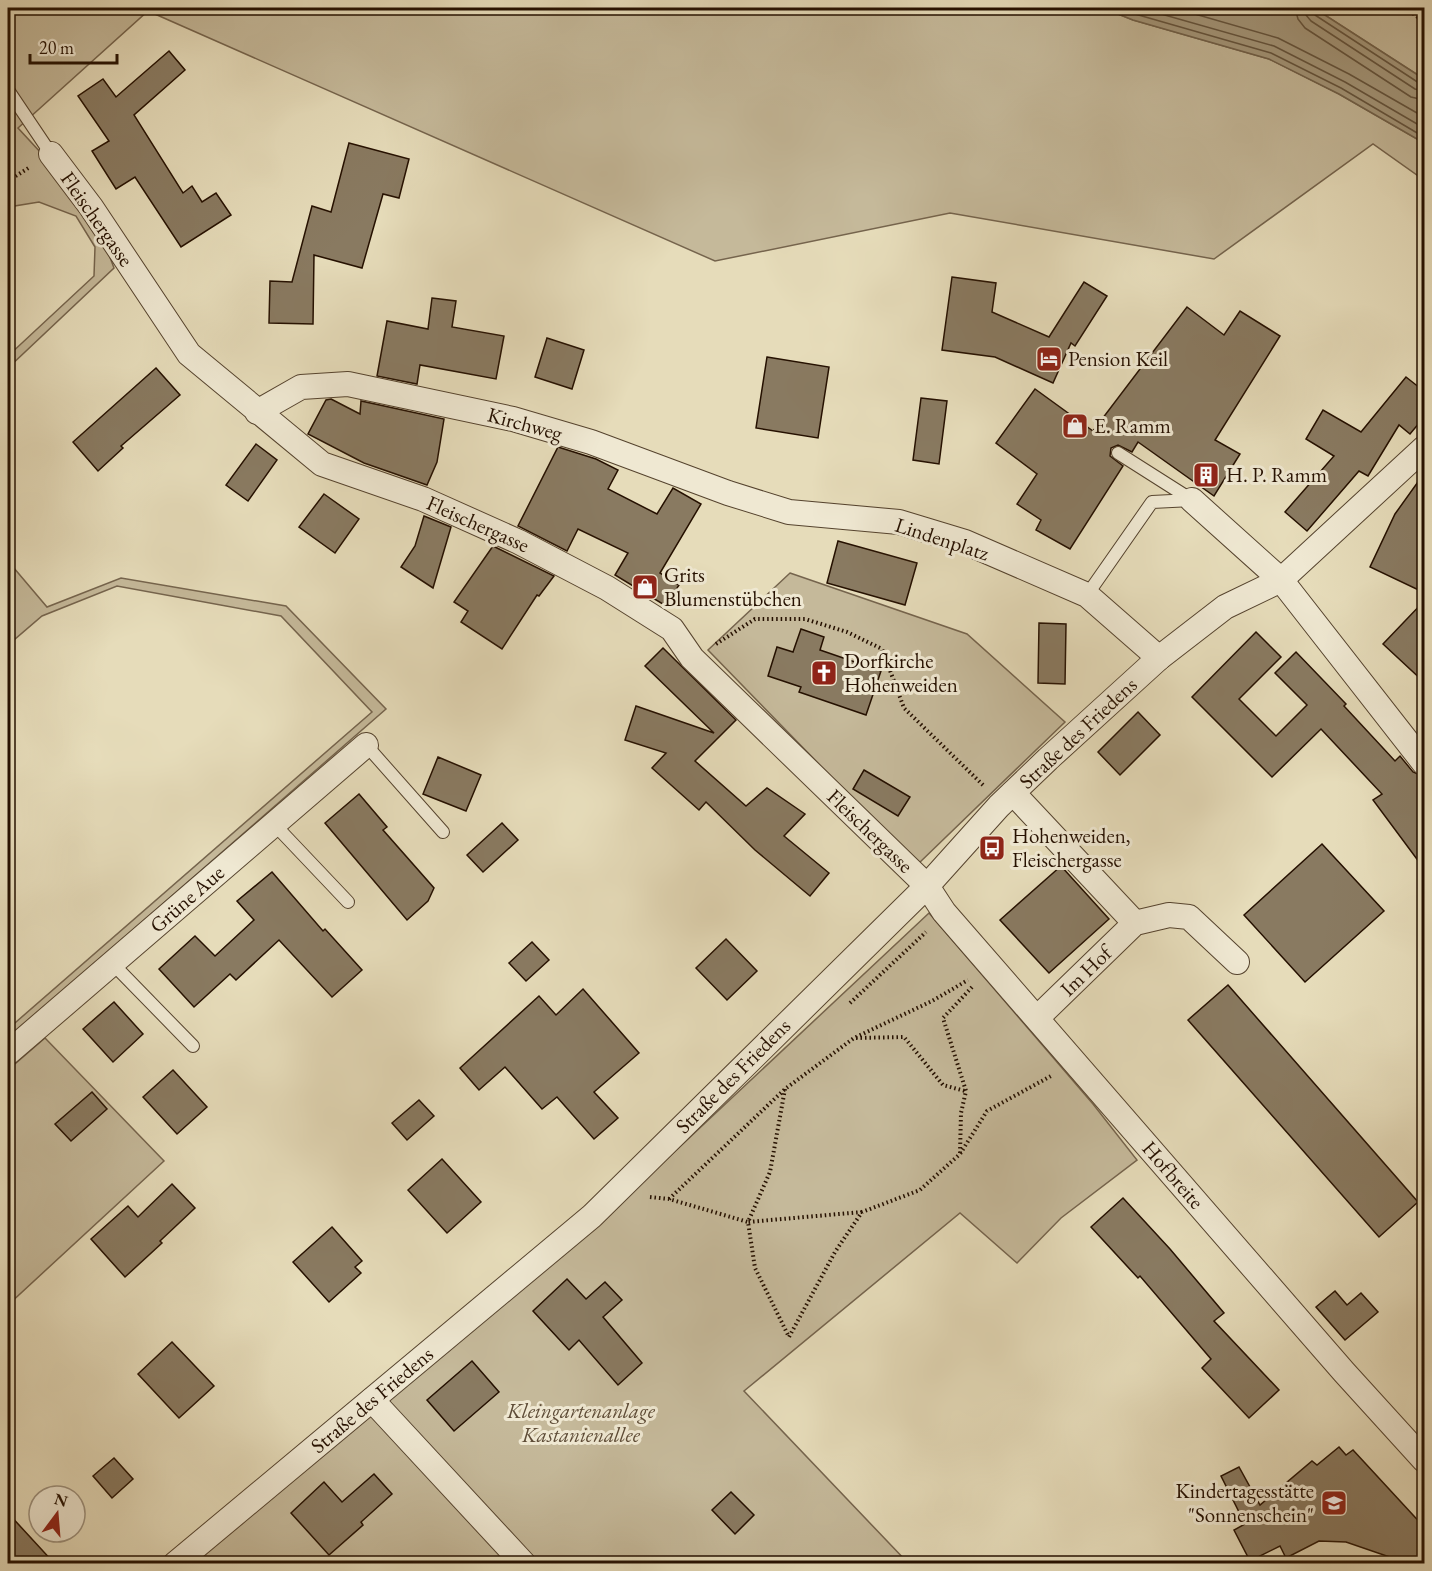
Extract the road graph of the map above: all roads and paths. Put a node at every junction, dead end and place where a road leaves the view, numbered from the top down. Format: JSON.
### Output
{"nodes":[{"id":1,"x":1406,"y":8,"type":"edge"},
{"id":2,"x":1425,"y":22,"type":"edge"},
{"id":3,"x":8,"y":90,"type":"edge"},
{"id":4,"x":51,"y":154,"type":"joint"},
{"id":5,"x":257,"y":412,"type":"junction"},
{"id":6,"x":1425,"y":448,"type":"edge"},
{"id":7,"x":1118,"y":453,"type":"dead end"},
{"id":8,"x":1192,"y":500,"type":"junction"},
{"id":9,"x":789,"y":512,"type":"joint"},
{"id":10,"x":1281,"y":580,"type":"junction"},
{"id":11,"x":1088,"y":595,"type":"junction"},
{"id":12,"x":692,"y":658,"type":"junction"},
{"id":13,"x":1159,"y":658,"type":"junction"},
{"id":14,"x":366,"y":745,"type":"joint"},
{"id":15,"x":1425,"y":763,"type":"edge"},
{"id":16,"x":1006,"y":800,"type":"junction"},
{"id":17,"x":274,"y":824,"type":"junction"},
{"id":18,"x":442,"y":831,"type":"dead end"},
{"id":19,"x":927,"y":885,"type":"junction"},
{"id":20,"x":348,"y":902,"type":"dead end"},
{"id":21,"x":1135,"y":923,"type":"junction"},
{"id":22,"x":1237,"y":962,"type":"dead end"},
{"id":23,"x":112,"y":963,"type":"junction"},
{"id":24,"x":993,"y":966,"type":"junction"},
{"id":25,"x":1037,"y":1018,"type":"junction"},
{"id":26,"x":854,"y":1038,"type":"junction"},
{"id":27,"x":193,"y":1046,"type":"dead end"},
{"id":28,"x":8,"y":1053,"type":"edge"},
{"id":29,"x":1075,"y":1063,"type":"junction"},
{"id":30,"x":785,"y":1089,"type":"junction"},
{"id":31,"x":966,"y":1091,"type":"junction"},
{"id":32,"x":960,"y":1154,"type":"junction"},
{"id":33,"x":629,"y":1178,"type":"junction"},
{"id":34,"x":669,"y":1199,"type":"junction"},
{"id":35,"x":862,"y":1212,"type":"junction"},
{"id":36,"x":748,"y":1222,"type":"junction"},
{"id":37,"x":372,"y":1400,"type":"junction"},
{"id":38,"x":1425,"y":1460,"type":"edge"},
{"id":39,"x":175,"y":1563,"type":"edge"},
{"id":40,"x":524,"y":1563,"type":"edge"}],
"edges":[{"from":1,"to":2,"type":"path"},
{"from":3,"to":4,"type":"lane"},
{"from":4,"to":5,"type":"street","name":"Fleischergasse"},
{"from":5,"to":9,"type":"street","name":"Kirchweg"},
{"from":5,"to":12,"type":"street","name":"Fleischergasse"},
{"from":6,"to":10,"type":"street","name":"Straße des Friedens"},
{"from":7,"to":8,"type":"lane"},
{"from":8,"to":10,"type":"street"},
{"from":8,"to":11,"type":"lane"},
{"from":9,"to":11,"type":"street","name":"Lindenplatz"},
{"from":10,"to":13,"type":"street","name":"Straße des Friedens"},
{"from":10,"to":15,"type":"street"},
{"from":11,"to":13,"type":"street","name":"Lindenplatz"},
{"from":12,"to":16,"type":"path"},
{"from":12,"to":19,"type":"street","name":"Fleischergasse"},
{"from":13,"to":16,"type":"street","name":"Straße des Friedens"},
{"from":14,"to":17,"type":"street","name":"Grüne Aue"},
{"from":14,"to":18,"type":"lane"},
{"from":16,"to":19,"type":"street","name":"Straße des Friedens"},
{"from":16,"to":21,"type":"street"},
{"from":17,"to":20,"type":"lane"},
{"from":17,"to":23,"type":"street","name":"Grüne Aue"},
{"from":19,"to":24,"type":"street","name":"Hofbreite"},
{"from":19,"to":33,"type":"street","name":"Straße des Friedens"},
{"from":21,"to":22,"type":"street"},
{"from":21,"to":25,"type":"street","name":"Im Hof"},
{"from":23,"to":27,"type":"lane"},
{"from":23,"to":28,"type":"street","name":"Grüne Aue"},
{"from":24,"to":25,"type":"street","name":"Hofbreite"},
{"from":24,"to":26,"type":"path"},
{"from":24,"to":31,"type":"path"},
{"from":25,"to":29,"type":"street","name":"Hofbreite"},
{"from":26,"to":30,"type":"path"},
{"from":26,"to":31,"type":"path"},
{"from":29,"to":32,"type":"path"},
{"from":29,"to":38,"type":"street","name":"Hofbreite"},
{"from":30,"to":34,"type":"path"},
{"from":30,"to":36,"type":"path"},
{"from":31,"to":32,"type":"path"},
{"from":32,"to":35,"type":"path"},
{"from":33,"to":34,"type":"path"},
{"from":33,"to":37,"type":"street","name":"Straße des Friedens"},
{"from":34,"to":36,"type":"path"},
{"from":35,"to":36,"type":"path"},
{"from":35,"to":36,"type":"path"},
{"from":37,"to":39,"type":"street","name":"Straße des Friedens"},
{"from":37,"to":40,"type":"street"}]}
